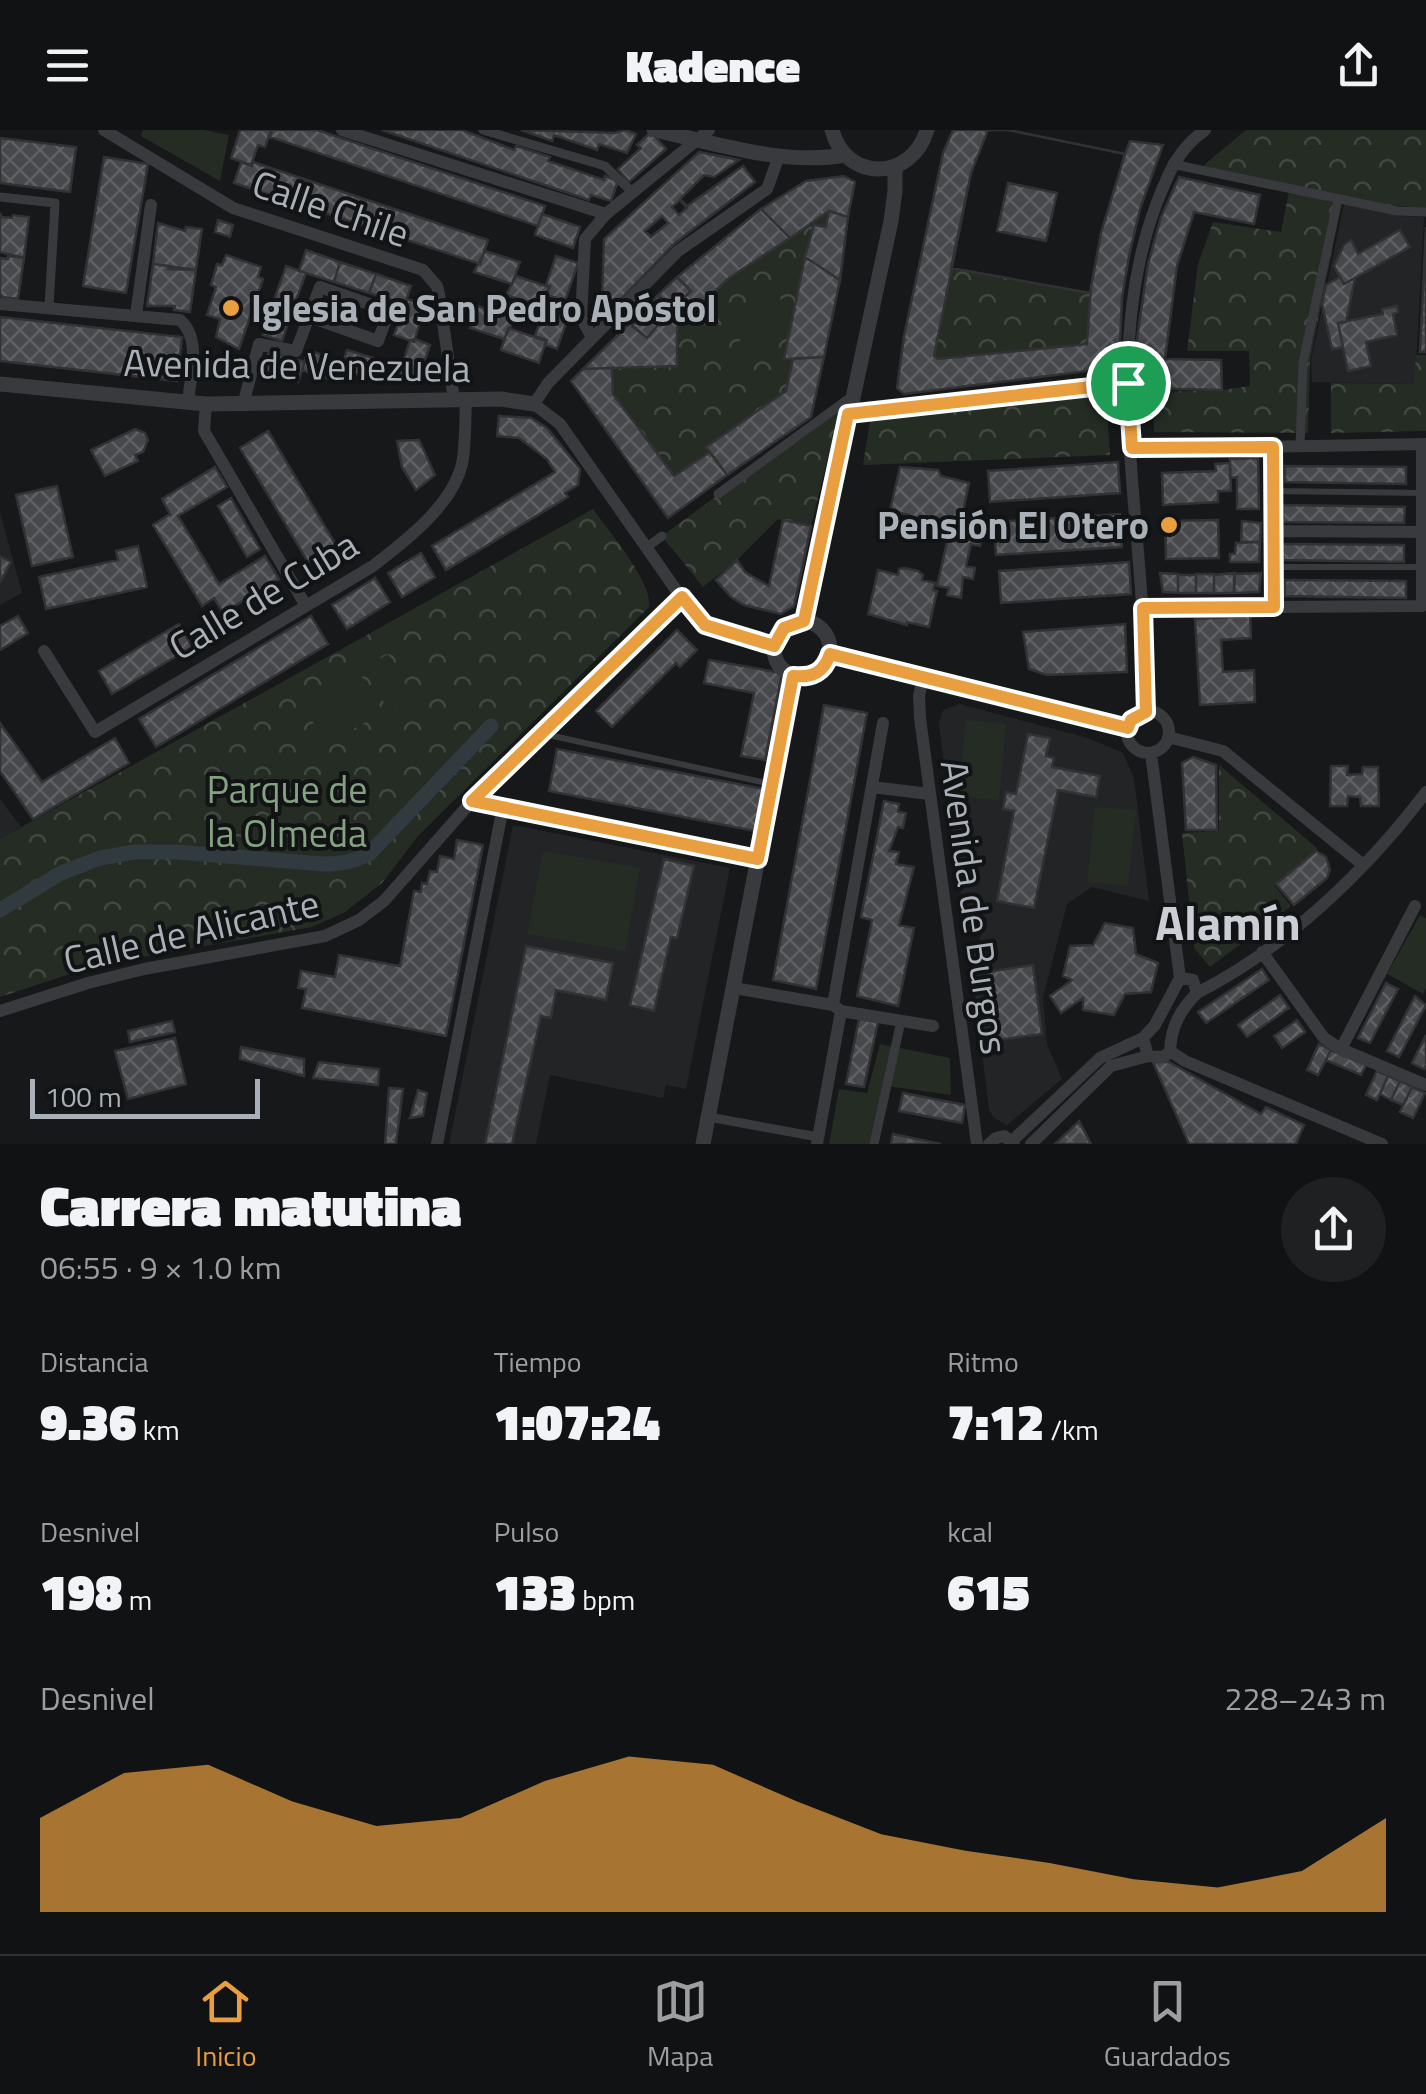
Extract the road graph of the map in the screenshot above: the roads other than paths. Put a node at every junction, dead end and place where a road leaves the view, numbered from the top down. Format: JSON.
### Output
{"nodes":[{"id":1,"x":104,"y":130,"type":"edge"},
{"id":2,"x":342,"y":130,"type":"edge"},
{"id":3,"x":483,"y":130,"type":"edge"},
{"id":4,"x":655,"y":130,"type":"edge"},
{"id":5,"x":832,"y":130,"type":"edge"},
{"id":6,"x":928,"y":130,"type":"edge"},
{"id":7,"x":1204,"y":130,"type":"edge"},
{"id":8,"x":704,"y":134,"type":"edge"},
{"id":9,"x":845,"y":155,"type":"junction"},
{"id":10,"x":779,"y":156,"type":"junction"},
{"id":11,"x":1172,"y":164,"type":"junction"},
{"id":12,"x":895,"y":167,"type":"junction"},
{"id":13,"x":663,"y":168,"type":"junction"},
{"id":14,"x":632,"y":192,"type":"junction"},
{"id":15,"x":0,"y":197,"type":"edge"},
{"id":16,"x":1338,"y":199,"type":"junction"},
{"id":17,"x":151,"y":205,"type":"dead end"},
{"id":18,"x":1426,"y":212,"type":"edge"},
{"id":19,"x":606,"y":214,"type":"junction"},
{"id":20,"x":0,"y":304,"type":"edge"},
{"id":21,"x":48,"y":307,"type":"junction"},
{"id":22,"x":136,"y":315,"type":"junction"},
{"id":23,"x":310,"y":317,"type":"junction"},
{"id":24,"x":592,"y":337,"type":"junction"},
{"id":25,"x":1128,"y":383,"type":"junction"},
{"id":26,"x":0,"y":384,"type":"edge"},
{"id":27,"x":851,"y":397,"type":"junction"},
{"id":28,"x":460,"y":400,"type":"junction"},
{"id":29,"x":188,"y":403,"type":"junction"},
{"id":30,"x":206,"y":404,"type":"junction"},
{"id":31,"x":243,"y":404,"type":"junction"},
{"id":32,"x":534,"y":404,"type":"junction"},
{"id":33,"x":848,"y":414,"type":"junction"},
{"id":34,"x":1424,"y":445,"type":"edge"},
{"id":35,"x":1300,"y":446,"type":"junction"},
{"id":36,"x":1273,"y":447,"type":"junction"},
{"id":37,"x":1132,"y":448,"type":"junction"},
{"id":38,"x":1273,"y":491,"type":"junction"},
{"id":39,"x":718,"y":494,"type":"dead end"},
{"id":40,"x":1424,"y":494,"type":"junction"},
{"id":41,"x":1274,"y":531,"type":"junction"},
{"id":42,"x":1425,"y":532,"type":"edge"},
{"id":43,"x":662,"y":536,"type":"dead end"},
{"id":44,"x":647,"y":547,"type":"junction"},
{"id":45,"x":1274,"y":567,"type":"junction"},
{"id":46,"x":1424,"y":567,"type":"junction"},
{"id":47,"x":682,"y":597,"type":"junction"},
{"id":48,"x":306,"y":606,"type":"junction"},
{"id":49,"x":1274,"y":607,"type":"junction"},
{"id":50,"x":1143,"y":608,"type":"junction"},
{"id":51,"x":804,"y":621,"type":"junction"},
{"id":52,"x":774,"y":646,"type":"junction"},
{"id":53,"x":44,"y":651,"type":"dead end"},
{"id":54,"x":830,"y":654,"type":"junction"},
{"id":55,"x":793,"y":676,"type":"junction"},
{"id":56,"x":923,"y":678,"type":"junction"},
{"id":57,"x":1146,"y":712,"type":"junction"},
{"id":58,"x":883,"y":722,"type":"dead end"},
{"id":59,"x":1128,"y":728,"type":"junction"},
{"id":60,"x":543,"y":734,"type":"junction"},
{"id":61,"x":1168,"y":737,"type":"junction"},
{"id":62,"x":1151,"y":753,"type":"junction"},
{"id":63,"x":773,"y":785,"type":"junction"},
{"id":64,"x":872,"y":787,"type":"junction"},
{"id":65,"x":1426,"y":792,"type":"edge"},
{"id":66,"x":929,"y":794,"type":"junction"},
{"id":67,"x":472,"y":801,"type":"junction"},
{"id":68,"x":502,"y":807,"type":"junction"},
{"id":69,"x":758,"y":859,"type":"junction"},
{"id":70,"x":1362,"y":864,"type":"junction"},
{"id":71,"x":1416,"y":906,"type":"dead end"},
{"id":72,"x":1262,"y":952,"type":"junction"},
{"id":73,"x":1180,"y":978,"type":"junction"},
{"id":74,"x":734,"y":988,"type":"junction"},
{"id":75,"x":1198,"y":993,"type":"junction"},
{"id":76,"x":837,"y":1008,"type":"junction"},
{"id":77,"x":0,"y":1011,"type":"edge"},
{"id":78,"x":902,"y":1021,"type":"junction"},
{"id":79,"x":933,"y":1026,"type":"dead end"},
{"id":80,"x":1142,"y":1038,"type":"junction"},
{"id":81,"x":1341,"y":1049,"type":"junction"},
{"id":82,"x":1170,"y":1052,"type":"junction"},
{"id":83,"x":1148,"y":1056,"type":"junction"},
{"id":84,"x":1426,"y":1085,"type":"edge"},
{"id":85,"x":709,"y":1117,"type":"junction"},
{"id":86,"x":817,"y":1141,"type":"edge"},
{"id":87,"x":1013,"y":1142,"type":"edge"},
{"id":88,"x":437,"y":1144,"type":"edge"},
{"id":89,"x":703,"y":1144,"type":"edge"},
{"id":90,"x":874,"y":1144,"type":"edge"},
{"id":91,"x":977,"y":1144,"type":"edge"},
{"id":92,"x":989,"y":1144,"type":"edge"},
{"id":93,"x":1032,"y":1144,"type":"edge"},
{"id":94,"x":1382,"y":1144,"type":"edge"}],
"edges":[{"from":1,"to":28,"type":"street","name":"Calle Chile"},
{"from":2,"to":19,"type":"street"},
{"from":3,"to":14,"type":"street"},
{"from":4,"to":8,"type":"street"},
{"from":4,"to":13,"type":"street"},
{"from":5,"to":9,"type":"street"},
{"from":6,"to":12,"type":"street"},
{"from":7,"to":11,"type":"street"},
{"from":8,"to":10,"type":"street"},
{"from":8,"to":13,"type":"street"},
{"from":9,"to":10,"type":"street"},
{"from":9,"to":12,"type":"street"},
{"from":10,"to":24,"type":"street"},
{"from":11,"to":16,"type":"street"},
{"from":11,"to":25,"type":"street"},
{"from":12,"to":27,"type":"street"},
{"from":13,"to":14,"type":"street"},
{"from":14,"to":19,"type":"street"},
{"from":15,"to":21,"type":"street"},
{"from":16,"to":18,"type":"street"},
{"from":16,"to":35,"type":"street"},
{"from":17,"to":22,"type":"street"},
{"from":19,"to":24,"type":"street"},
{"from":20,"to":21,"type":"street"},
{"from":21,"to":22,"type":"street"},
{"from":22,"to":29,"type":"street"},
{"from":23,"to":23,"type":"street"},
{"from":23,"to":31,"type":"street"},
{"from":24,"to":32,"type":"street"},
{"from":25,"to":33,"type":"street"},
{"from":25,"to":37,"type":"street"},
{"from":26,"to":29,"type":"street","name":"Avenida de Venezuela"},
{"from":27,"to":33,"type":"street"},
{"from":27,"to":39,"type":"street"},
{"from":28,"to":31,"type":"street","name":"Avenida de Venezuela"},
{"from":28,"to":32,"type":"street","name":"Avenida de Venezuela"},
{"from":28,"to":48,"type":"street","name":"Calle de Cuba"},
{"from":29,"to":30,"type":"street","name":"Avenida de Venezuela"},
{"from":30,"to":31,"type":"street","name":"Avenida de Venezuela"},
{"from":30,"to":48,"type":"street"},
{"from":32,"to":44,"type":"street"},
{"from":33,"to":51,"type":"street"},
{"from":34,"to":35,"type":"street"},
{"from":34,"to":40,"type":"street"},
{"from":35,"to":36,"type":"street"},
{"from":36,"to":37,"type":"street"},
{"from":36,"to":38,"type":"street"},
{"from":37,"to":50,"type":"street"},
{"from":38,"to":40,"type":"lane"},
{"from":38,"to":41,"type":"street"},
{"from":40,"to":42,"type":"street"},
{"from":41,"to":42,"type":"street"},
{"from":41,"to":45,"type":"street"},
{"from":42,"to":46,"type":"street"},
{"from":43,"to":44,"type":"street"},
{"from":44,"to":47,"type":"street"},
{"from":45,"to":46,"type":"lane"},
{"from":45,"to":49,"type":"street"},
{"from":46,"to":49,"type":"street"},
{"from":47,"to":52,"type":"street"},
{"from":47,"to":60,"type":"street","name":"Calle de Alicante"},
{"from":48,"to":53,"type":"street","name":"Calle de Cuba"},
{"from":49,"to":50,"type":"street"},
{"from":50,"to":57,"type":"street"},
{"from":51,"to":52,"type":"street"},
{"from":51,"to":54,"type":"street"},
{"from":52,"to":55,"type":"street"},
{"from":54,"to":55,"type":"street"},
{"from":54,"to":56,"type":"street"},
{"from":55,"to":63,"type":"street"},
{"from":56,"to":59,"type":"street"},
{"from":56,"to":66,"type":"street","name":"Avenida de Burgos"},
{"from":57,"to":59,"type":"street"},
{"from":57,"to":61,"type":"street"},
{"from":58,"to":64,"type":"street"},
{"from":59,"to":62,"type":"street"},
{"from":60,"to":63,"type":"lane"},
{"from":60,"to":67,"type":"street","name":"Calle de Alicante"},
{"from":61,"to":62,"type":"street"},
{"from":61,"to":70,"type":"street"},
{"from":62,"to":73,"type":"street"},
{"from":63,"to":69,"type":"street"},
{"from":64,"to":66,"type":"street"},
{"from":64,"to":76,"type":"street"},
{"from":65,"to":70,"type":"street"},
{"from":66,"to":91,"type":"street","name":"Avenida de Burgos"},
{"from":67,"to":68,"type":"street"},
{"from":67,"to":77,"type":"street","name":"Calle de Alicante"},
{"from":68,"to":69,"type":"street"},
{"from":68,"to":88,"type":"street"},
{"from":69,"to":74,"type":"street"},
{"from":70,"to":72,"type":"street"},
{"from":71,"to":81,"type":"street"},
{"from":72,"to":75,"type":"street"},
{"from":72,"to":81,"type":"street"},
{"from":73,"to":75,"type":"street"},
{"from":73,"to":80,"type":"street"},
{"from":74,"to":76,"type":"street"},
{"from":74,"to":85,"type":"street"},
{"from":75,"to":82,"type":"street"},
{"from":76,"to":78,"type":"street"},
{"from":76,"to":86,"type":"street"},
{"from":78,"to":79,"type":"street"},
{"from":78,"to":90,"type":"street"},
{"from":80,"to":83,"type":"street"},
{"from":80,"to":87,"type":"street"},
{"from":81,"to":84,"type":"street"},
{"from":82,"to":83,"type":"street"},
{"from":82,"to":94,"type":"street"},
{"from":83,"to":93,"type":"street"},
{"from":85,"to":86,"type":"street"},
{"from":85,"to":89,"type":"street"},
{"from":87,"to":92,"type":"street"}]}
